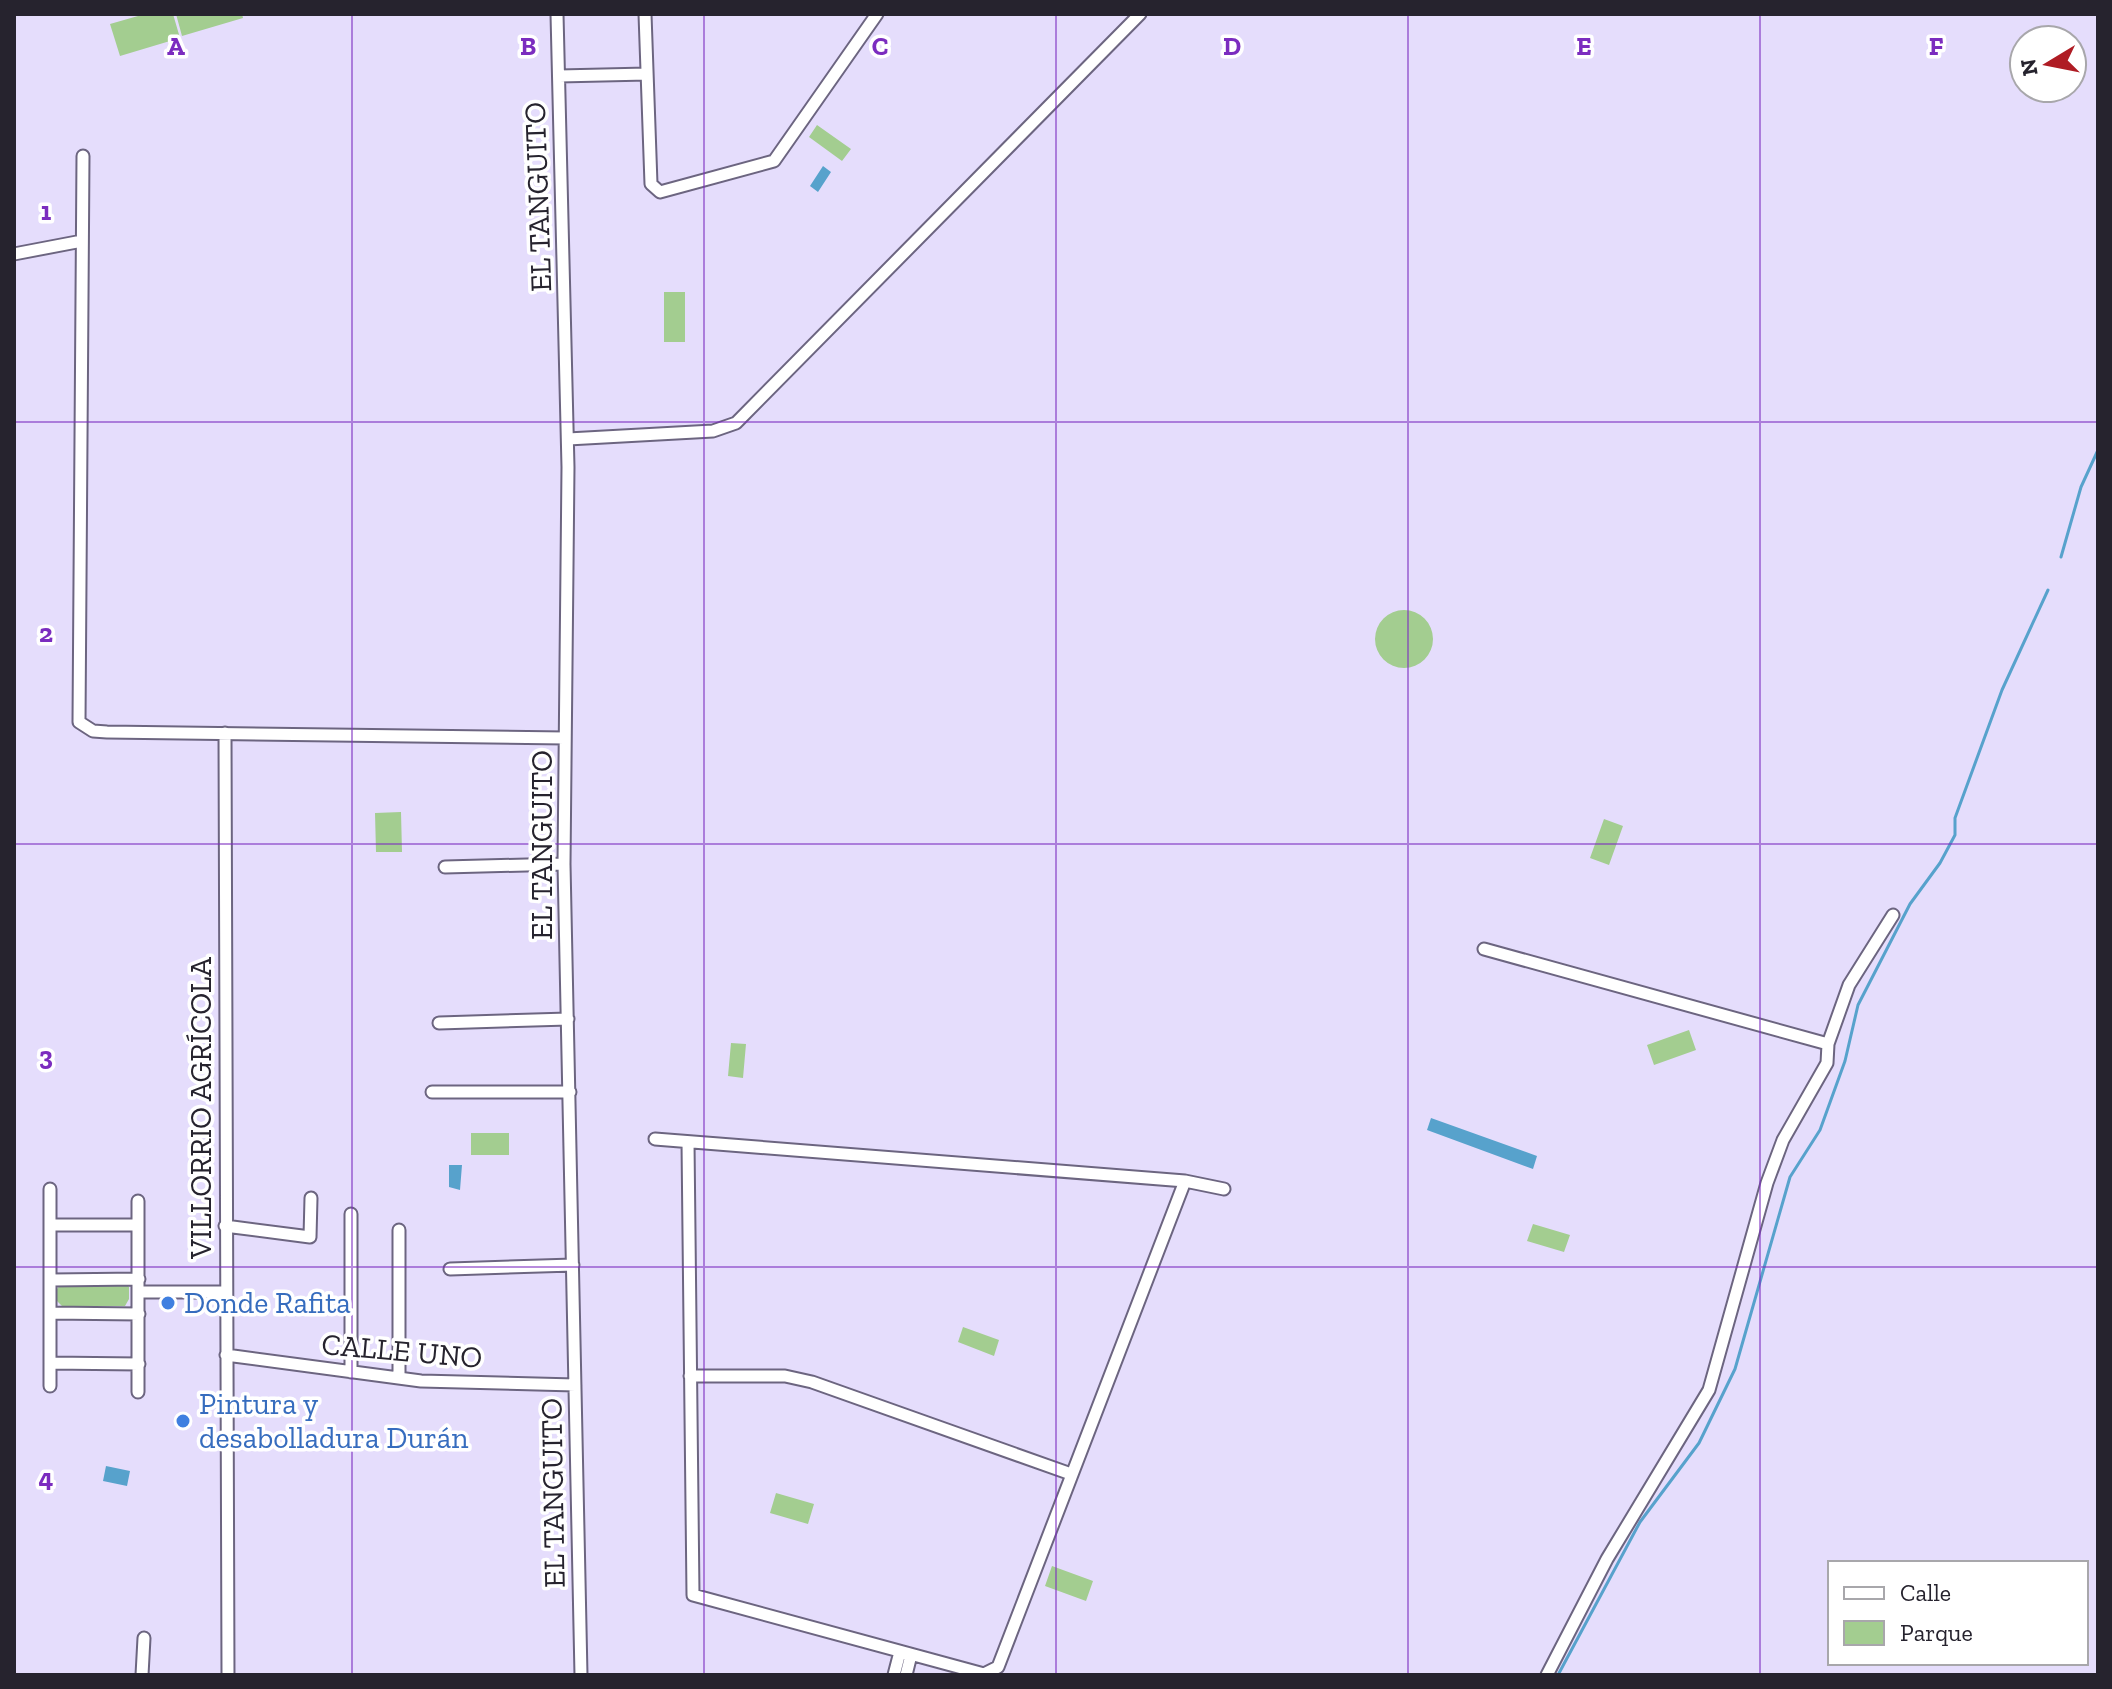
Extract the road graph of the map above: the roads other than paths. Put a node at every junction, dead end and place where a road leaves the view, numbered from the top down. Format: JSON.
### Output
{"nodes":[{"id":1,"x":557,"y":14,"type":"edge"},
{"id":2,"x":645,"y":14,"type":"edge"},
{"id":3,"x":877,"y":14,"type":"edge"},
{"id":4,"x":1140,"y":14,"type":"edge"},
{"id":5,"x":647,"y":74,"type":"junction"},
{"id":6,"x":559,"y":76,"type":"junction"},
{"id":7,"x":83,"y":156,"type":"dead end"},
{"id":8,"x":82,"y":241,"type":"junction"},
{"id":9,"x":14,"y":254,"type":"edge"},
{"id":10,"x":568,"y":439,"type":"junction"},
{"id":11,"x":225,"y":733,"type":"junction"},
{"id":12,"x":565,"y":738,"type":"junction"},
{"id":13,"x":564,"y":864,"type":"junction"},
{"id":14,"x":445,"y":867,"type":"dead end"},
{"id":15,"x":1893,"y":915,"type":"dead end"},
{"id":16,"x":1484,"y":949,"type":"dead end"},
{"id":17,"x":568,"y":1019,"type":"junction"},
{"id":18,"x":439,"y":1023,"type":"dead end"},
{"id":19,"x":1828,"y":1044,"type":"junction"},
{"id":20,"x":432,"y":1092,"type":"dead end"},
{"id":21,"x":570,"y":1092,"type":"junction"},
{"id":22,"x":655,"y":1139,"type":"dead end"},
{"id":23,"x":688,"y":1142,"type":"junction"},
{"id":24,"x":1185,"y":1181,"type":"junction"},
{"id":25,"x":50,"y":1189,"type":"dead end"},
{"id":26,"x":1224,"y":1189,"type":"dead end"},
{"id":27,"x":311,"y":1198,"type":"dead end"},
{"id":28,"x":138,"y":1201,"type":"dead end"},
{"id":29,"x":351,"y":1214,"type":"dead end"},
{"id":30,"x":50,"y":1225,"type":"junction"},
{"id":31,"x":138,"y":1225,"type":"junction"},
{"id":32,"x":225,"y":1226,"type":"junction"},
{"id":33,"x":399,"y":1230,"type":"dead end"},
{"id":34,"x":573,"y":1265,"type":"junction"},
{"id":35,"x":450,"y":1269,"type":"dead end"},
{"id":36,"x":52,"y":1280,"type":"junction"},
{"id":37,"x":139,"y":1286,"type":"junction"},
{"id":38,"x":225,"y":1292,"type":"junction"},
{"id":39,"x":51,"y":1313,"type":"junction"},
{"id":40,"x":139,"y":1314,"type":"junction"},
{"id":41,"x":226,"y":1355,"type":"junction"},
{"id":42,"x":50,"y":1363,"type":"junction"},
{"id":43,"x":139,"y":1364,"type":"junction"},
{"id":44,"x":351,"y":1372,"type":"junction"},
{"id":45,"x":690,"y":1376,"type":"junction"},
{"id":46,"x":399,"y":1378,"type":"junction"},
{"id":47,"x":575,"y":1385,"type":"junction"},
{"id":48,"x":50,"y":1386,"type":"dead end"},
{"id":49,"x":138,"y":1392,"type":"dead end"},
{"id":50,"x":1071,"y":1474,"type":"junction"},
{"id":51,"x":144,"y":1638,"type":"dead end"},
{"id":52,"x":906,"y":1653,"type":"junction"},
{"id":53,"x":142,"y":1675,"type":"edge"},
{"id":54,"x":228,"y":1675,"type":"edge"},
{"id":55,"x":581,"y":1675,"type":"edge"},
{"id":56,"x":894,"y":1675,"type":"edge"},
{"id":57,"x":906,"y":1675,"type":"edge"},
{"id":58,"x":1547,"y":1675,"type":"edge"}],
"edges":[{"from":1,"to":6,"type":"street","name":"EL TANGUITO"},
{"from":2,"to":5,"type":"street"},
{"from":3,"to":5,"type":"street"},
{"from":4,"to":10,"type":"street"},
{"from":5,"to":6,"type":"street"},
{"from":6,"to":10,"type":"street","name":"EL TANGUITO"},
{"from":7,"to":8,"type":"street"},
{"from":8,"to":9,"type":"street"},
{"from":8,"to":11,"type":"street"},
{"from":10,"to":12,"type":"street","name":"EL TANGUITO"},
{"from":11,"to":12,"type":"street"},
{"from":11,"to":32,"type":"street","name":"VILLORRIO AGRÍCOLA"},
{"from":12,"to":13,"type":"street","name":"EL TANGUITO"},
{"from":13,"to":14,"type":"street"},
{"from":13,"to":17,"type":"street","name":"EL TANGUITO"},
{"from":15,"to":19,"type":"street"},
{"from":16,"to":19,"type":"street"},
{"from":17,"to":18,"type":"street"},
{"from":17,"to":21,"type":"street","name":"EL TANGUITO"},
{"from":19,"to":58,"type":"street"},
{"from":20,"to":21,"type":"street"},
{"from":21,"to":34,"type":"street","name":"EL TANGUITO"},
{"from":22,"to":23,"type":"street"},
{"from":23,"to":24,"type":"street"},
{"from":23,"to":45,"type":"street"},
{"from":24,"to":26,"type":"street"},
{"from":24,"to":50,"type":"street"},
{"from":25,"to":30,"type":"street"},
{"from":27,"to":32,"type":"street"},
{"from":28,"to":31,"type":"street"},
{"from":29,"to":44,"type":"street"},
{"from":30,"to":31,"type":"street"},
{"from":30,"to":36,"type":"street"},
{"from":31,"to":37,"type":"street"},
{"from":32,"to":38,"type":"street","name":"VILLORRIO AGRÍCOLA"},
{"from":33,"to":46,"type":"street"},
{"from":34,"to":35,"type":"street"},
{"from":34,"to":47,"type":"street","name":"EL TANGUITO"},
{"from":36,"to":37,"type":"street"},
{"from":36,"to":39,"type":"street"},
{"from":37,"to":38,"type":"street"},
{"from":37,"to":40,"type":"street"},
{"from":38,"to":41,"type":"street","name":"VILLORRIO AGRÍCOLA"},
{"from":39,"to":40,"type":"street"},
{"from":39,"to":42,"type":"street"},
{"from":40,"to":43,"type":"street"},
{"from":41,"to":44,"type":"street","name":"CALLE UNO"},
{"from":41,"to":54,"type":"street","name":"VILLORRIO AGRÍCOLA"},
{"from":42,"to":43,"type":"street"},
{"from":42,"to":48,"type":"street"},
{"from":43,"to":49,"type":"street"},
{"from":44,"to":46,"type":"street","name":"CALLE UNO"},
{"from":45,"to":50,"type":"street"},
{"from":45,"to":52,"type":"street"},
{"from":46,"to":47,"type":"street","name":"CALLE UNO"},
{"from":47,"to":55,"type":"street","name":"EL TANGUITO"},
{"from":50,"to":52,"type":"street"},
{"from":51,"to":53,"type":"street"},
{"from":52,"to":56,"type":"street"},
{"from":52,"to":57,"type":"street"}]}
